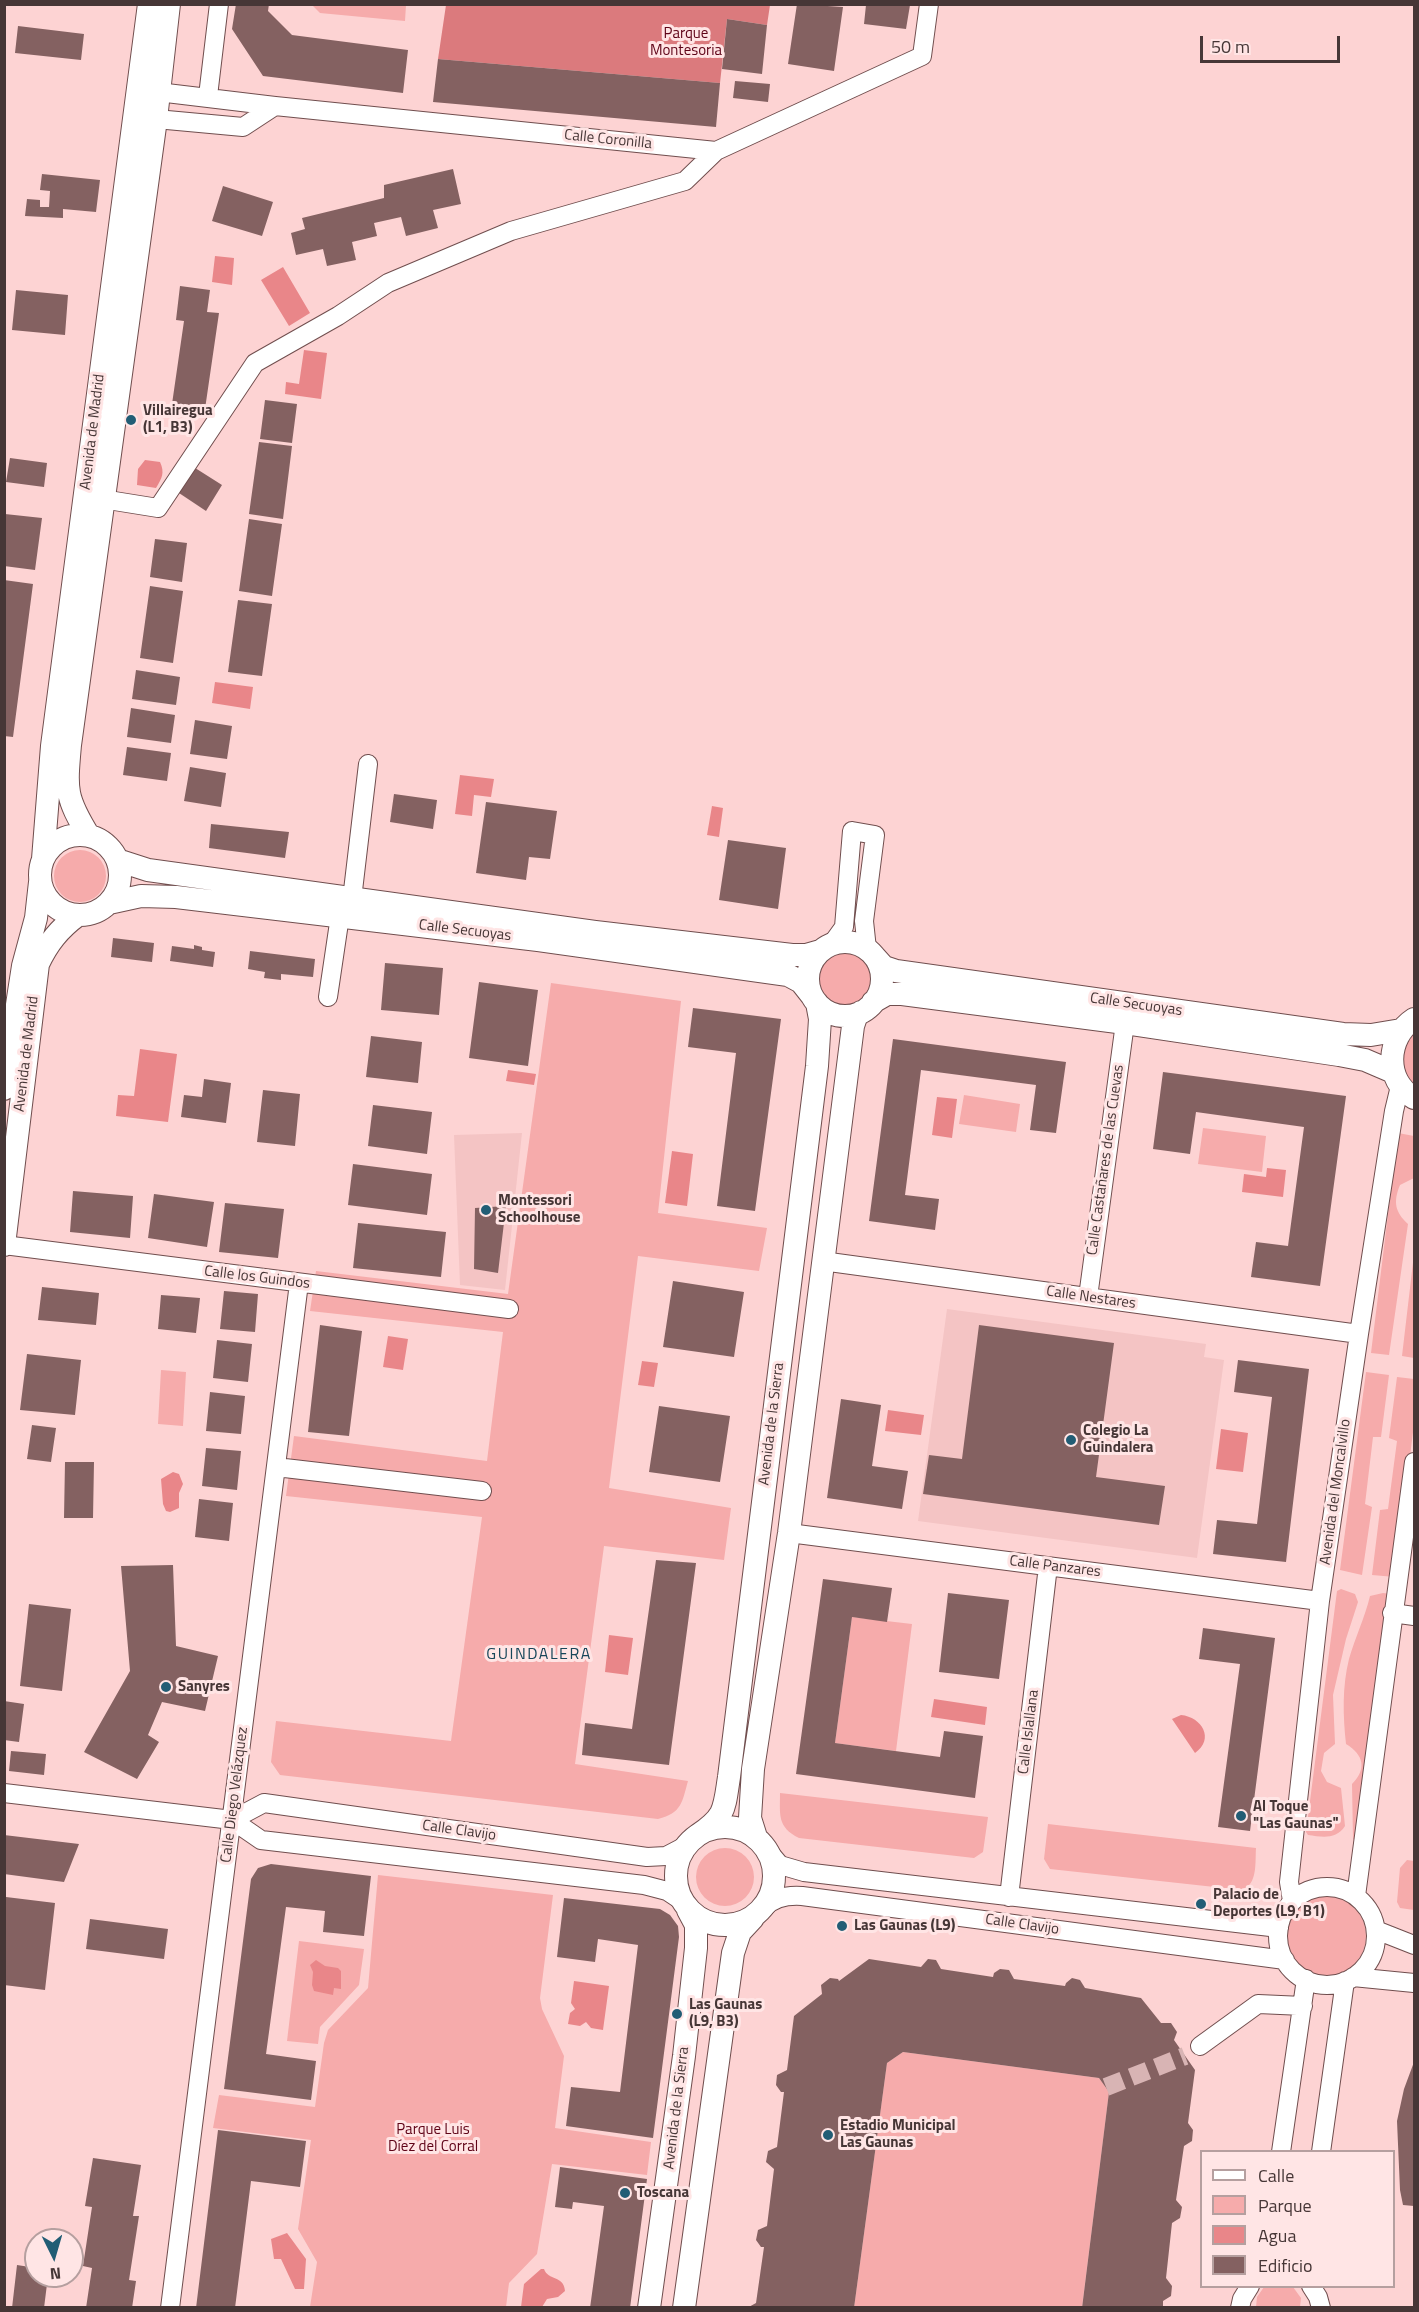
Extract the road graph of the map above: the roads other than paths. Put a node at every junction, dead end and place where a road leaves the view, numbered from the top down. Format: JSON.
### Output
{"nodes":[{"id":1,"x":149,"y":4,"type":"edge"},
{"id":2,"x":169,"y":4,"type":"edge"},
{"id":3,"x":219,"y":4,"type":"edge"},
{"id":4,"x":929,"y":4,"type":"edge"},
{"id":5,"x":158,"y":92,"type":"junction"},
{"id":6,"x":208,"y":96,"type":"junction"},
{"id":7,"x":275,"y":106,"type":"junction"},
{"id":8,"x":156,"y":119,"type":"junction"},
{"id":9,"x":716,"y":151,"type":"junction"},
{"id":10,"x":102,"y":499,"type":"junction"},
{"id":11,"x":368,"y":764,"type":"dead end"},
{"id":12,"x":89,"y":836,"type":"junction"},
{"id":13,"x":117,"y":860,"type":"junction"},
{"id":14,"x":42,"y":870,"type":"junction"},
{"id":15,"x":109,"y":903,"type":"junction"},
{"id":16,"x":346,"y":908,"type":"junction"},
{"id":17,"x":78,"y":915,"type":"junction"},
{"id":18,"x":825,"y":948,"type":"junction"},
{"id":19,"x":871,"y":953,"type":"junction"},
{"id":20,"x":327,"y":997,"type":"dead end"},
{"id":21,"x":815,"y":999,"type":"junction"},
{"id":22,"x":867,"y":1007,"type":"junction"},
{"id":23,"x":1125,"y":1023,"type":"junction"},
{"id":24,"x":1408,"y":1025,"type":"edge"},
{"id":25,"x":1403,"y":1085,"type":"edge"},
{"id":26,"x":4,"y":1089,"type":"edge"},
{"id":27,"x":4,"y":1245,"type":"edge"},
{"id":28,"x":822,"y":1261,"type":"junction"},
{"id":29,"x":299,"y":1283,"type":"junction"},
{"id":30,"x":1088,"y":1297,"type":"junction"},
{"id":31,"x":509,"y":1309,"type":"dead end"},
{"id":32,"x":1359,"y":1334,"type":"junction"},
{"id":33,"x":1414,"y":1462,"type":"edge"},
{"id":34,"x":276,"y":1467,"type":"junction"},
{"id":35,"x":482,"y":1491,"type":"dead end"},
{"id":36,"x":789,"y":1533,"type":"junction"},
{"id":37,"x":1048,"y":1566,"type":"junction"},
{"id":38,"x":1320,"y":1601,"type":"junction"},
{"id":39,"x":1392,"y":1614,"type":"junction"},
{"id":40,"x":1414,"y":1616,"type":"edge"},
{"id":41,"x":4,"y":1793,"type":"edge"},
{"id":42,"x":232,"y":1820,"type":"junction"},
{"id":43,"x":692,"y":1840,"type":"junction"},
{"id":44,"x":762,"y":1845,"type":"junction"},
{"id":45,"x":1356,"y":1896,"type":"junction"},
{"id":46,"x":1009,"y":1897,"type":"junction"},
{"id":47,"x":1292,"y":1901,"type":"junction"},
{"id":48,"x":685,"y":1906,"type":"junction"},
{"id":49,"x":758,"y":1913,"type":"junction"},
{"id":50,"x":1279,"y":1928,"type":"junction"},
{"id":51,"x":1376,"y":1930,"type":"junction"},
{"id":52,"x":1414,"y":1945,"type":"edge"},
{"id":53,"x":1285,"y":1960,"type":"junction"},
{"id":54,"x":1349,"y":1979,"type":"junction"},
{"id":55,"x":1306,"y":1980,"type":"junction"},
{"id":56,"x":1414,"y":1983,"type":"edge"},
{"id":57,"x":1303,"y":2006,"type":"junction"},
{"id":58,"x":1200,"y":2046,"type":"tunnel mouth"},
{"id":59,"x":1281,"y":2150,"type":"edge"},
{"id":60,"x":1321,"y":2150,"type":"edge"},
{"id":61,"x":1249,"y":2288,"type":"edge"},
{"id":62,"x":1312,"y":2288,"type":"edge"},
{"id":63,"x":170,"y":2307,"type":"edge"},
{"id":64,"x":649,"y":2307,"type":"edge"},
{"id":65,"x":684,"y":2307,"type":"edge"},
{"id":66,"x":1240,"y":2307,"type":"edge"},
{"id":67,"x":1321,"y":2307,"type":"edge"}],
"edges":[{"from":1,"to":14,"type":"main road","name":"Avenida de Madrid"},
{"from":2,"to":5,"type":"main road","name":"Avenida de Madrid"},
{"from":3,"to":6,"type":"street"},
{"from":4,"to":9,"type":"street"},
{"from":5,"to":6,"type":"street","name":"Calle Coronilla"},
{"from":5,"to":8,"type":"main road","name":"Avenida de Madrid"},
{"from":6,"to":7,"type":"street","name":"Calle Coronilla"},
{"from":7,"to":8,"type":"street"},
{"from":7,"to":9,"type":"street","name":"Calle Coronilla"},
{"from":8,"to":10,"type":"main road","name":"Avenida de Madrid"},
{"from":9,"to":10,"type":"street"},
{"from":10,"to":12,"type":"main road","name":"Avenida de Madrid"},
{"from":11,"to":16,"type":"street"},
{"from":12,"to":13,"type":"main road"},
{"from":12,"to":14,"type":"main road"},
{"from":13,"to":15,"type":"main road"},
{"from":13,"to":16,"type":"main road","name":"Calle Secuoyas"},
{"from":14,"to":17,"type":"main road"},
{"from":14,"to":26,"type":"main road","name":"Avenida de Madrid"},
{"from":15,"to":16,"type":"main road","name":"Calle Secuoyas"},
{"from":15,"to":17,"type":"main road"},
{"from":16,"to":18,"type":"main road","name":"Calle Secuoyas"},
{"from":16,"to":20,"type":"street"},
{"from":16,"to":21,"type":"main road","name":"Calle Secuoyas"},
{"from":17,"to":27,"type":"main road","name":"Avenida de Madrid"},
{"from":18,"to":19,"type":"main road"},
{"from":18,"to":19,"type":"street"},
{"from":18,"to":21,"type":"main road"},
{"from":19,"to":22,"type":"main road"},
{"from":19,"to":24,"type":"main road","name":"Calle Secuoyas"},
{"from":21,"to":22,"type":"main road"},
{"from":21,"to":43,"type":"main road","name":"Avenida de la Sierra"},
{"from":22,"to":23,"type":"main road","name":"Calle Secuoyas"},
{"from":22,"to":28,"type":"main road","name":"Avenida de la Sierra"},
{"from":23,"to":25,"type":"main road","name":"Calle Secuoyas"},
{"from":23,"to":30,"type":"street","name":"Calle Castañares de las Cuevas"},
{"from":24,"to":25,"type":"main road"},
{"from":25,"to":32,"type":"street","name":"Avenida del Moncalvillo"},
{"from":27,"to":29,"type":"street","name":"Calle los Guindos"},
{"from":28,"to":30,"type":"street","name":"Calle Nestares"},
{"from":28,"to":36,"type":"main road","name":"Avenida de la Sierra"},
{"from":29,"to":31,"type":"street","name":"Calle los Guindos"},
{"from":29,"to":34,"type":"street","name":"Calle Diego Velázquez"},
{"from":30,"to":32,"type":"street","name":"Calle Nestares"},
{"from":32,"to":38,"type":"street","name":"Avenida del Moncalvillo"},
{"from":33,"to":39,"type":"street"},
{"from":34,"to":35,"type":"street"},
{"from":34,"to":42,"type":"street","name":"Calle Diego Velázquez"},
{"from":36,"to":37,"type":"street","name":"Calle Panzares"},
{"from":36,"to":44,"type":"main road","name":"Avenida de la Sierra"},
{"from":37,"to":38,"type":"street","name":"Calle Panzares"},
{"from":37,"to":46,"type":"street","name":"Calle Islallana"},
{"from":38,"to":47,"type":"street","name":"Avenida del Moncalvillo"},
{"from":39,"to":40,"type":"street"},
{"from":39,"to":45,"type":"street"},
{"from":41,"to":42,"type":"street","name":"Calle Clavijo"},
{"from":42,"to":43,"type":"street","name":"Calle Clavijo"},
{"from":42,"to":48,"type":"street","name":"Calle Clavijo"},
{"from":42,"to":63,"type":"street","name":"Calle Diego Velázquez"},
{"from":43,"to":44,"type":"main road"},
{"from":43,"to":48,"type":"main road"},
{"from":44,"to":46,"type":"street","name":"Calle Clavijo"},
{"from":44,"to":49,"type":"main road"},
{"from":45,"to":47,"type":"street"},
{"from":45,"to":51,"type":"street"},
{"from":46,"to":50,"type":"street","name":"Calle Clavijo"},
{"from":47,"to":50,"type":"street"},
{"from":48,"to":49,"type":"main road"},
{"from":48,"to":64,"type":"main road","name":"Avenida de la Sierra"},
{"from":49,"to":53,"type":"street","name":"Calle Clavijo"},
{"from":49,"to":65,"type":"main road"},
{"from":50,"to":53,"type":"street"},
{"from":51,"to":52,"type":"street"},
{"from":51,"to":54,"type":"street"},
{"from":53,"to":55,"type":"street"},
{"from":54,"to":55,"type":"street"},
{"from":54,"to":56,"type":"street"},
{"from":54,"to":60,"type":"street"},
{"from":55,"to":57,"type":"street"},
{"from":57,"to":58,"type":"street"},
{"from":57,"to":59,"type":"street"},
{"from":61,"to":66,"type":"street"},
{"from":62,"to":67,"type":"street"}]}
